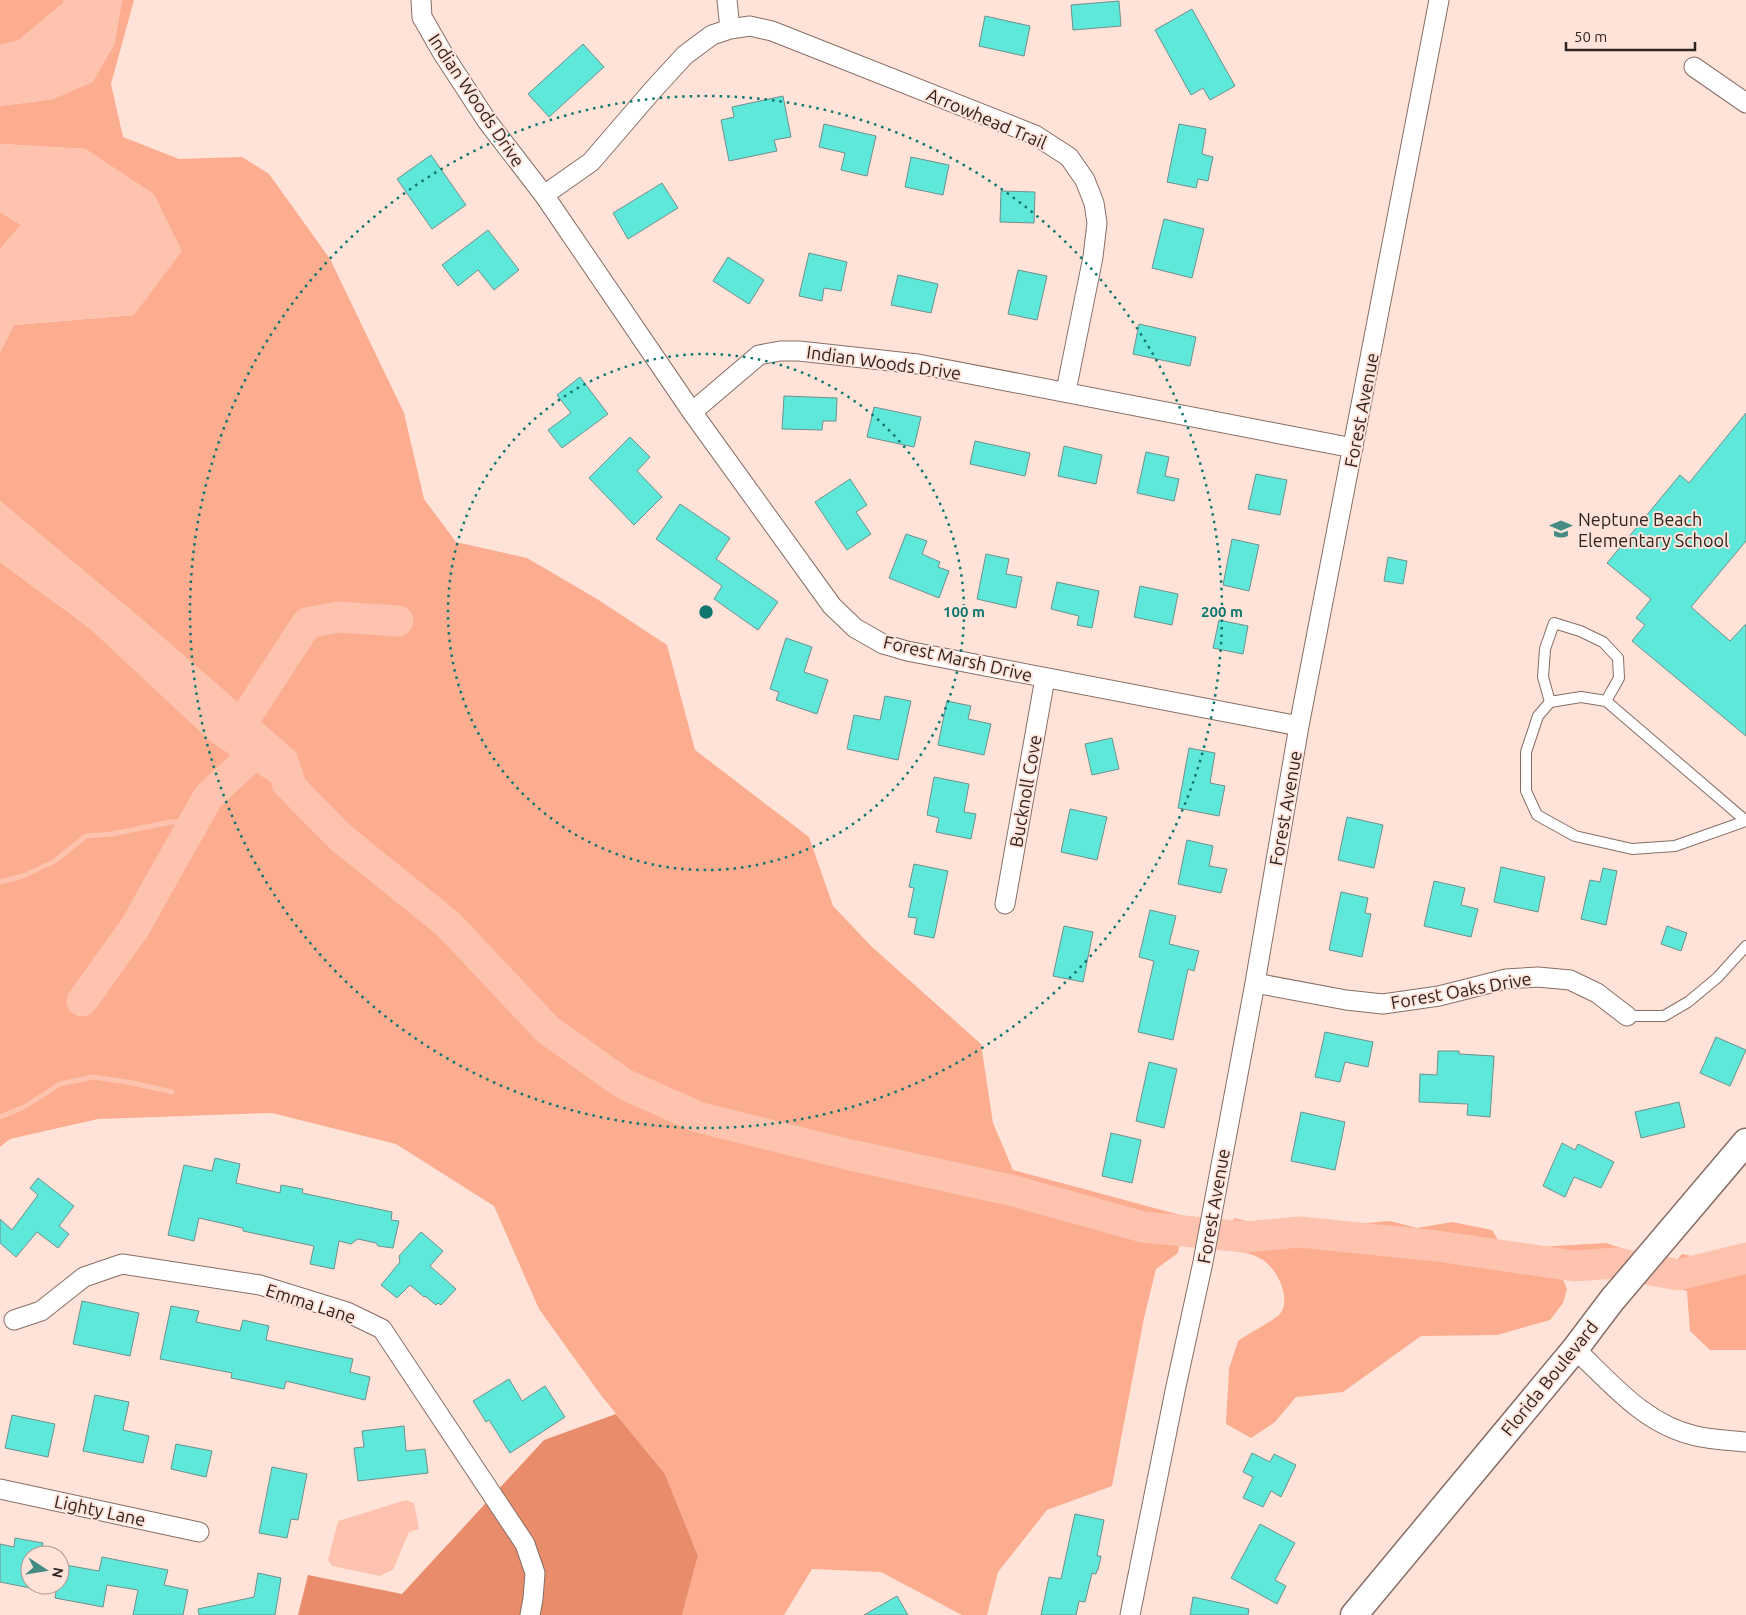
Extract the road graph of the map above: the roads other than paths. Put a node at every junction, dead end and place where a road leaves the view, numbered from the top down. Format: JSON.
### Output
{"nodes":[{"id":1,"x":421,"y":0,"type":"edge"},
{"id":2,"x":727,"y":0,"type":"edge"},
{"id":3,"x":1439,"y":0,"type":"edge"},
{"id":4,"x":730,"y":29,"type":"junction"},
{"id":5,"x":1694,"y":67,"type":"dead end"},
{"id":6,"x":1746,"y":103,"type":"edge"},
{"id":7,"x":544,"y":195,"type":"junction"},
{"id":8,"x":1066,"y":391,"type":"junction"},
{"id":9,"x":692,"y":412,"type":"junction"},
{"id":10,"x":1353,"y":448,"type":"junction"},
{"id":11,"x":1045,"y":678,"type":"junction"},
{"id":12,"x":1606,"y":701,"type":"junction"},
{"id":13,"x":1550,"y":702,"type":"junction"},
{"id":14,"x":1299,"y":726,"type":"junction"},
{"id":15,"x":1746,"y":821,"type":"edge"},
{"id":16,"x":1005,"y":904,"type":"dead end"},
{"id":17,"x":1746,"y":946,"type":"edge"},
{"id":18,"x":1255,"y":983,"type":"junction"},
{"id":19,"x":1627,"y":1016,"type":"joint"},
{"id":20,"x":1746,"y":1142,"type":"edge"},
{"id":21,"x":14,"y":1320,"type":"dead end"},
{"id":22,"x":1575,"y":1349,"type":"junction"},
{"id":23,"x":1746,"y":1442,"type":"edge"},
{"id":24,"x":0,"y":1489,"type":"edge"},
{"id":25,"x":199,"y":1532,"type":"dead end"},
{"id":26,"x":530,"y":1615,"type":"edge"},
{"id":27,"x":1130,"y":1615,"type":"edge"},
{"id":28,"x":1354,"y":1615,"type":"edge"}],
"edges":[{"from":1,"to":7,"type":"street","name":"Indian Woods Drive"},
{"from":2,"to":4,"type":"street"},
{"from":3,"to":10,"type":"street","name":"Forest Avenue"},
{"from":4,"to":7,"type":"street"},
{"from":4,"to":8,"type":"street","name":"Arrowhead Trail"},
{"from":5,"to":6,"type":"street"},
{"from":7,"to":9,"type":"street","name":"Indian Woods Drive"},
{"from":8,"to":9,"type":"street","name":"Indian Woods Drive"},
{"from":8,"to":10,"type":"street","name":"Indian Woods Drive"},
{"from":9,"to":11,"type":"street","name":"Forest Marsh Drive"},
{"from":10,"to":14,"type":"street","name":"Forest Avenue"},
{"from":11,"to":14,"type":"street","name":"Forest Marsh Drive"},
{"from":11,"to":16,"type":"street","name":"Bucknoll Cove"},
{"from":12,"to":13,"type":"lane"},
{"from":12,"to":13,"type":"lane"},
{"from":12,"to":15,"type":"lane"},
{"from":13,"to":15,"type":"lane"},
{"from":14,"to":18,"type":"street","name":"Forest Avenue"},
{"from":17,"to":19,"type":"lane"},
{"from":18,"to":19,"type":"street","name":"Forest Oaks Drive"},
{"from":18,"to":27,"type":"street","name":"Forest Avenue"},
{"from":20,"to":22,"type":"street","name":"Florida Boulevard"},
{"from":21,"to":26,"type":"street","name":"Emma Lane"},
{"from":22,"to":23,"type":"street"},
{"from":22,"to":28,"type":"street","name":"Florida Boulevard"},
{"from":24,"to":25,"type":"street","name":"Lighty Lane"}]}
